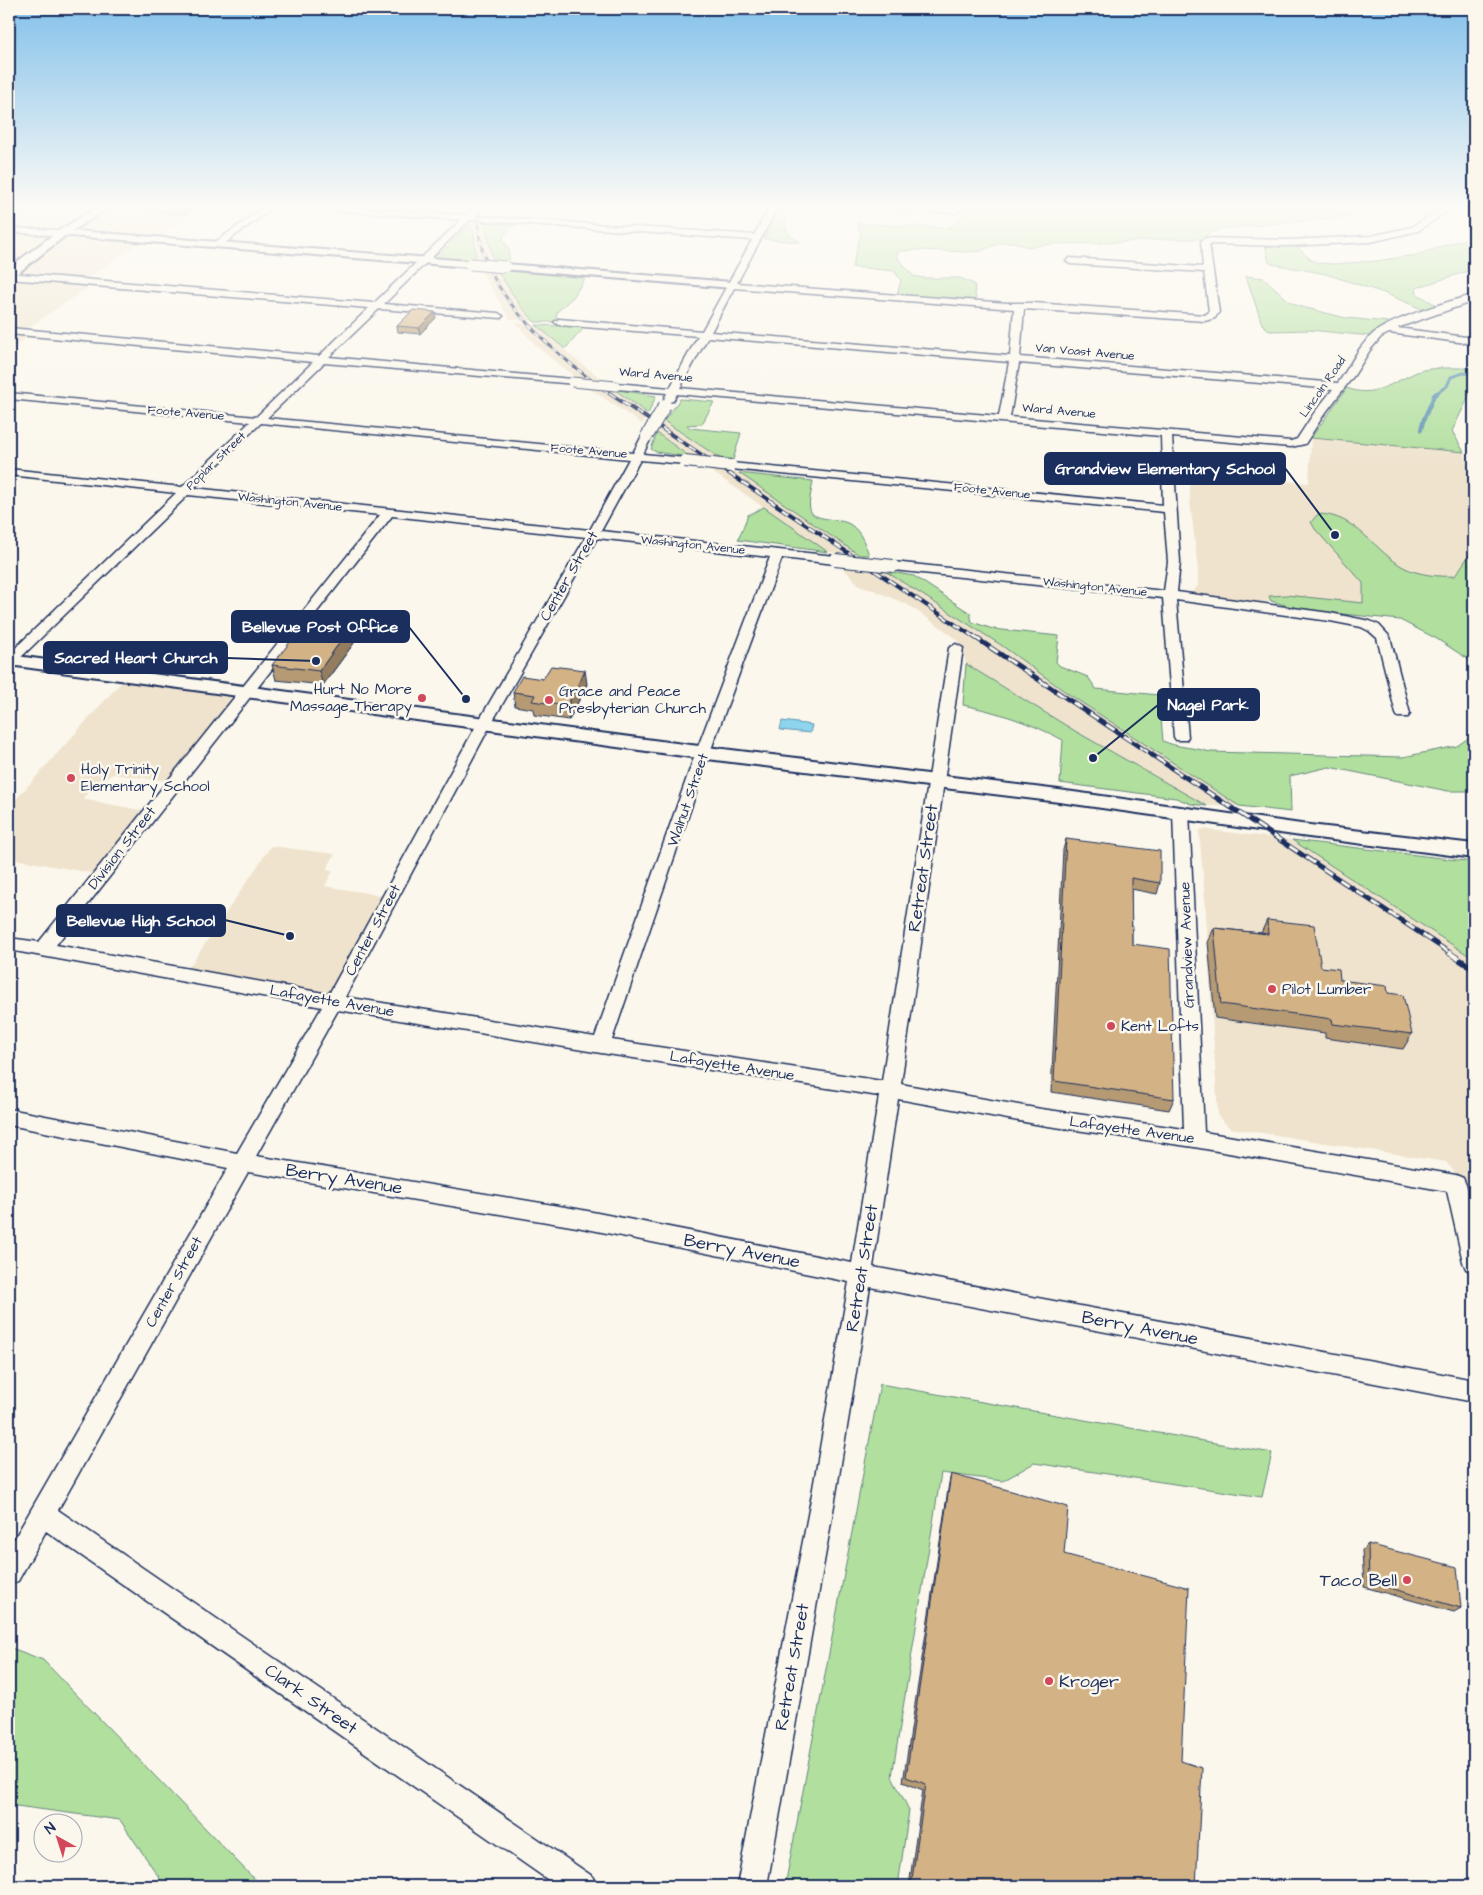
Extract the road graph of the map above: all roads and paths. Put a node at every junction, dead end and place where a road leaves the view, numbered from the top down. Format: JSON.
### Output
{"nodes":[{"id":1,"x":243,"y":295,"type":"edge"},
{"id":2,"x":388,"y":295,"type":"edge"},
{"id":3,"x":726,"y":295,"type":"edge"},
{"id":4,"x":869,"y":295,"type":"edge"},
{"id":5,"x":1212,"y":295,"type":"edge"},
{"id":6,"x":1474,"y":298,"type":"edge"},
{"id":7,"x":376,"y":307,"type":"junction"},
{"id":8,"x":1020,"y":307,"type":"junction"},
{"id":9,"x":498,"y":316,"type":"dead end"},
{"id":10,"x":559,"y":322,"type":"dead end"},
{"id":11,"x":1387,"y":330,"type":"junction"},
{"id":12,"x":9,"y":331,"type":"edge"},
{"id":13,"x":704,"y":334,"type":"junction"},
{"id":14,"x":1474,"y":341,"type":"edge"},
{"id":15,"x":1015,"y":358,"type":"junction"},
{"id":16,"x":322,"y":359,"type":"junction"},
{"id":17,"x":1340,"y":386,"type":"junction"},
{"id":18,"x":674,"y":390,"type":"junction"},
{"id":19,"x":9,"y":396,"type":"edge"},
{"id":20,"x":258,"y":420,"type":"junction"},
{"id":21,"x":1004,"y":420,"type":"junction"},
{"id":22,"x":1166,"y":434,"type":"junction"},
{"id":23,"x":1301,"y":442,"type":"joint"},
{"id":24,"x":636,"y":456,"type":"junction"},
{"id":25,"x":9,"y":472,"type":"edge"},
{"id":26,"x":186,"y":490,"type":"junction"},
{"id":27,"x":1169,"y":509,"type":"junction"},
{"id":28,"x":388,"y":513,"type":"junction"},
{"id":29,"x":593,"y":534,"type":"junction"},
{"id":30,"x":777,"y":554,"type":"junction"},
{"id":31,"x":1169,"y":595,"type":"junction"},
{"id":32,"x":956,"y":648,"type":"dead end"},
{"id":33,"x":9,"y":660,"type":"edge"},
{"id":34,"x":245,"y":692,"type":"junction"},
{"id":35,"x":1403,"y":714,"type":"dead end"},
{"id":36,"x":484,"y":724,"type":"junction"},
{"id":37,"x":1181,"y":737,"type":"dead end"},
{"id":38,"x":704,"y":752,"type":"junction"},
{"id":39,"x":935,"y":781,"type":"junction"},
{"id":40,"x":1182,"y":812,"type":"junction"},
{"id":41,"x":1474,"y":851,"type":"edge"},
{"id":42,"x":9,"y":944,"type":"edge"},
{"id":43,"x":43,"y":948,"type":"junction"},
{"id":44,"x":334,"y":1002,"type":"junction"},
{"id":45,"x":601,"y":1046,"type":"junction"},
{"id":46,"x":890,"y":1090,"type":"junction"},
{"id":47,"x":9,"y":1117,"type":"edge"},
{"id":48,"x":1194,"y":1139,"type":"junction"},
{"id":49,"x":241,"y":1162,"type":"junction"},
{"id":50,"x":1474,"y":1262,"type":"edge"},
{"id":51,"x":861,"y":1274,"type":"junction"},
{"id":52,"x":1474,"y":1391,"type":"edge"},
{"id":53,"x":41,"y":1513,"type":"junction"},
{"id":54,"x":9,"y":1572,"type":"edge"},
{"id":55,"x":582,"y":1886,"type":"edge"},
{"id":56,"x":752,"y":1886,"type":"edge"}],
"edges":[{"from":1,"to":7,"type":"street"},
{"from":2,"to":7,"type":"street","name":"Poplar Street"},
{"from":3,"to":13,"type":"street","name":"Center Street"},
{"from":4,"to":8,"type":"street"},
{"from":5,"to":8,"type":"street"},
{"from":6,"to":11,"type":"street","name":"Lincoln Road"},
{"from":7,"to":9,"type":"street"},
{"from":7,"to":16,"type":"street","name":"Poplar Street"},
{"from":8,"to":15,"type":"street"},
{"from":10,"to":13,"type":"street","name":"Van Voast Avenue"},
{"from":11,"to":14,"type":"street"},
{"from":11,"to":17,"type":"street","name":"Lincoln Road"},
{"from":12,"to":16,"type":"street","name":"Ward Avenue"},
{"from":13,"to":15,"type":"street","name":"Van Voast Avenue"},
{"from":13,"to":18,"type":"street","name":"Center Street"},
{"from":15,"to":17,"type":"street","name":"Van Voast Avenue"},
{"from":15,"to":21,"type":"street"},
{"from":16,"to":18,"type":"street","name":"Ward Avenue","bridge":true},
{"from":16,"to":20,"type":"street","name":"Poplar Street"},
{"from":17,"to":23,"type":"street","name":"Lincoln Road"},
{"from":18,"to":21,"type":"street","name":"Ward Avenue"},
{"from":18,"to":24,"type":"street","name":"Center Street","bridge":true},
{"from":19,"to":20,"type":"street","name":"Foote Avenue"},
{"from":20,"to":24,"type":"street","name":"Foote Avenue"},
{"from":20,"to":26,"type":"street","name":"Poplar Street"},
{"from":21,"to":22,"type":"street","name":"Ward Avenue"},
{"from":22,"to":23,"type":"street","name":"Ward Avenue"},
{"from":22,"to":27,"type":"street"},
{"from":24,"to":27,"type":"street","name":"Foote Avenue","bridge":true},
{"from":24,"to":29,"type":"street","name":"Center Street"},
{"from":25,"to":26,"type":"street","name":"Washington Avenue"},
{"from":26,"to":28,"type":"street","name":"Washington Avenue"},
{"from":26,"to":33,"type":"street","name":"Poplar Street"},
{"from":27,"to":31,"type":"street"},
{"from":28,"to":29,"type":"street","name":"Washington Avenue"},
{"from":28,"to":34,"type":"street","name":"Division Street"},
{"from":29,"to":30,"type":"street","name":"Washington Avenue"},
{"from":29,"to":36,"type":"street","name":"Center Street"},
{"from":30,"to":31,"type":"street","name":"Washington Avenue","bridge":true},
{"from":30,"to":38,"type":"street","name":"Walnut Street"},
{"from":31,"to":35,"type":"street","name":"Washington Avenue"},
{"from":31,"to":37,"type":"street"},
{"from":32,"to":39,"type":"street","name":"Retreat Street"},
{"from":33,"to":34,"type":"street"},
{"from":34,"to":36,"type":"street"},
{"from":34,"to":43,"type":"street","name":"Division Street"},
{"from":36,"to":38,"type":"street"},
{"from":36,"to":44,"type":"street","name":"Center Street"},
{"from":38,"to":39,"type":"street"},
{"from":38,"to":45,"type":"street","name":"Walnut Street"},
{"from":39,"to":40,"type":"street"},
{"from":39,"to":46,"type":"street","name":"Retreat Street"},
{"from":40,"to":41,"type":"street"},
{"from":40,"to":48,"type":"street","name":"Grandview Avenue"},
{"from":42,"to":43,"type":"street","name":"Lafayette Avenue"},
{"from":43,"to":44,"type":"street","name":"Lafayette Avenue"},
{"from":44,"to":45,"type":"street","name":"Lafayette Avenue"},
{"from":44,"to":49,"type":"street","name":"Center Street"},
{"from":45,"to":46,"type":"street","name":"Lafayette Avenue"},
{"from":46,"to":48,"type":"street","name":"Lafayette Avenue"},
{"from":46,"to":51,"type":"street","name":"Retreat Street"},
{"from":47,"to":49,"type":"street","name":"Berry Avenue"},
{"from":48,"to":50,"type":"street","name":"Lafayette Avenue"},
{"from":49,"to":51,"type":"street","name":"Berry Avenue"},
{"from":49,"to":53,"type":"street","name":"Center Street"},
{"from":51,"to":52,"type":"street","name":"Berry Avenue"},
{"from":51,"to":56,"type":"street","name":"Retreat Street"},
{"from":53,"to":54,"type":"street","name":"Center Street"},
{"from":53,"to":55,"type":"street","name":"Clark Street"}]}
